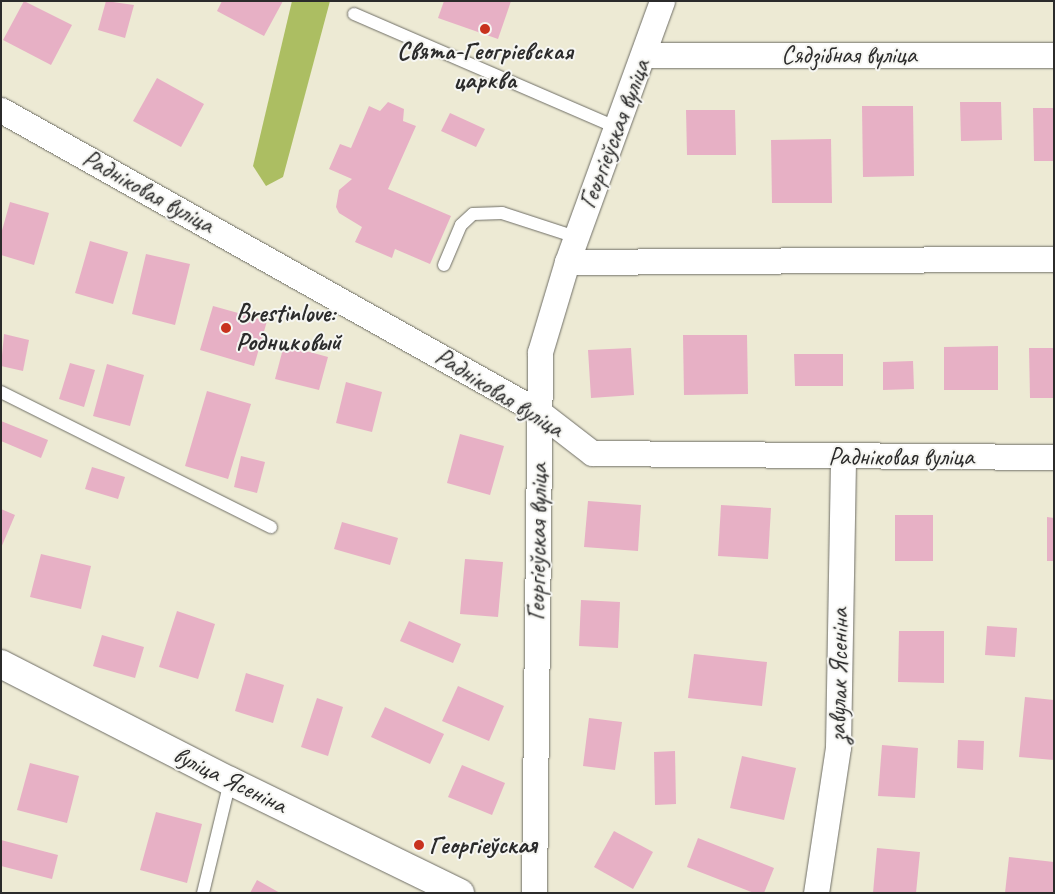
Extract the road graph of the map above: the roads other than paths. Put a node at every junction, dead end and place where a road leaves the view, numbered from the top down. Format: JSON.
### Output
{"nodes":[{"id":1,"x":662,"y":1,"type":"edge"},
{"id":2,"x":354,"y":14,"type":"dead end"},
{"id":3,"x":645,"y":55,"type":"junction"},
{"id":4,"x":1054,"y":55,"type":"edge"},
{"id":5,"x":1,"y":110,"type":"edge"},
{"id":6,"x":617,"y":128,"type":"junction"},
{"id":7,"x":576,"y":237,"type":"junction"},
{"id":8,"x":1054,"y":259,"type":"edge"},
{"id":9,"x":567,"y":262,"type":"junction"},
{"id":10,"x":444,"y":265,"type":"dead end"},
{"id":11,"x":1,"y":392,"type":"edge"},
{"id":12,"x":539,"y":412,"type":"junction"},
{"id":13,"x":843,"y":457,"type":"junction"},
{"id":14,"x":1054,"y":457,"type":"edge"},
{"id":15,"x":271,"y":527,"type":"dead end"},
{"id":16,"x":1,"y":664,"type":"edge"},
{"id":17,"x":230,"y":781,"type":"junction"},
{"id":18,"x":203,"y":893,"type":"edge"},
{"id":19,"x":460,"y":893,"type":"edge"},
{"id":20,"x":534,"y":893,"type":"edge"},
{"id":21,"x":816,"y":893,"type":"edge"}],
"edges":[{"from":1,"to":3,"type":"street","name":"Георгіеўская вуліца"},
{"from":2,"to":6,"type":"lane"},
{"from":3,"to":4,"type":"street","name":"Сядзібная вуліца"},
{"from":3,"to":6,"type":"street","name":"Георгіеўская вуліца"},
{"from":5,"to":12,"type":"street","name":"Радніковая вуліца"},
{"from":6,"to":7,"type":"street","name":"Георгіеўская вуліца"},
{"from":7,"to":9,"type":"street","name":"Георгіеўская вуліца"},
{"from":7,"to":10,"type":"lane"},
{"from":8,"to":9,"type":"street"},
{"from":9,"to":12,"type":"street","name":"Георгіеўская вуліца"},
{"from":11,"to":15,"type":"lane"},
{"from":12,"to":13,"type":"street","name":"Радніковая вуліца"},
{"from":12,"to":20,"type":"street","name":"Георгіеўская вуліца"},
{"from":13,"to":14,"type":"street","name":"Радніковая вуліца"},
{"from":13,"to":21,"type":"street","name":"завулак Ясеніна"},
{"from":16,"to":17,"type":"street","name":"вуліца Ясеніна"},
{"from":17,"to":18,"type":"lane"},
{"from":17,"to":19,"type":"street","name":"вуліца Ясеніна"}]}
